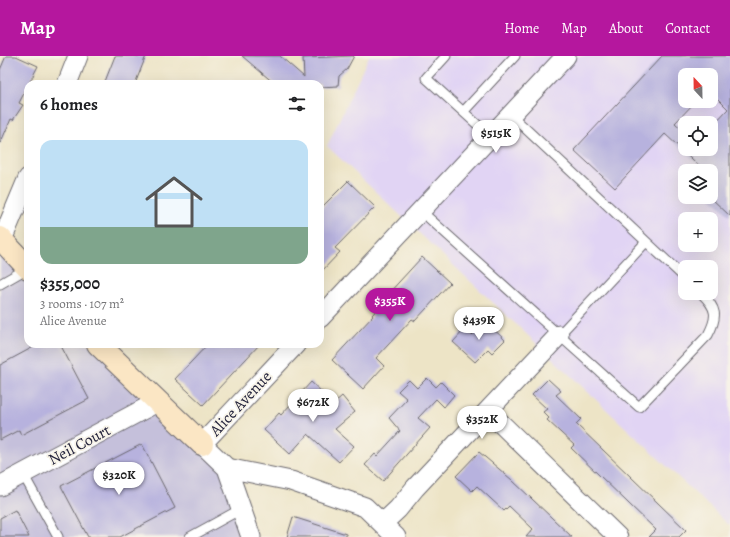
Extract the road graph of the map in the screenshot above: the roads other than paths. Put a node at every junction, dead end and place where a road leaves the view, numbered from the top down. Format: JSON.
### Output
{"nodes":[{"id":1,"x":78,"y":56,"type":"edge"},
{"id":2,"x":446,"y":56,"type":"edge"},
{"id":3,"x":515,"y":56,"type":"edge"},
{"id":4,"x":566,"y":56,"type":"edge"},
{"id":5,"x":69,"y":80,"type":"edge"},
{"id":6,"x":464,"y":111,"type":"junction"},
{"id":7,"x":511,"y":116,"type":"junction"},
{"id":8,"x":491,"y":137,"type":"junction"},
{"id":9,"x":24,"y":187,"type":"edge"},
{"id":10,"x":421,"y":211,"type":"junction"},
{"id":11,"x":1,"y":240,"type":"edge"},
{"id":12,"x":646,"y":242,"type":"junction"},
{"id":13,"x":24,"y":264,"type":"edge"},
{"id":14,"x":24,"y":270,"type":"edge"},
{"id":15,"x":678,"y":272,"type":"edge"},
{"id":16,"x":0,"y":284,"type":"edge"},
{"id":17,"x":709,"y":300,"type":"edge"},
{"id":18,"x":324,"y":314,"type":"edge"},
{"id":19,"x":559,"y":335,"type":"junction"},
{"id":20,"x":108,"y":348,"type":"edge"},
{"id":21,"x":292,"y":348,"type":"edge"},
{"id":22,"x":157,"y":402,"type":"junction"},
{"id":23,"x":488,"y":411,"type":"junction"},
{"id":24,"x":202,"y":444,"type":"junction"},
{"id":25,"x":227,"y":468,"type":"junction"},
{"id":26,"x":24,"y":474,"type":"junction"},
{"id":27,"x":0,"y":486,"type":"edge"},
{"id":28,"x":241,"y":509,"type":"junction"},
{"id":29,"x":383,"y":523,"type":"junction"},
{"id":30,"x":58,"y":537,"type":"edge"},
{"id":31,"x":190,"y":537,"type":"edge"},
{"id":32,"x":250,"y":537,"type":"edge"},
{"id":33,"x":396,"y":537,"type":"edge"},
{"id":34,"x":618,"y":537,"type":"edge"}],
"edges":[{"from":1,"to":5,"type":"street"},
{"from":2,"to":6,"type":"lane"},
{"from":3,"to":6,"type":"lane"},
{"from":4,"to":7,"type":"street"},
{"from":6,"to":8,"type":"lane"},
{"from":7,"to":8,"type":"street"},
{"from":7,"to":12,"type":"lane"},
{"from":8,"to":10,"type":"street"},
{"from":9,"to":11,"type":"street"},
{"from":10,"to":18,"type":"street"},
{"from":10,"to":19,"type":"lane"},
{"from":11,"to":13,"type":"street"},
{"from":12,"to":15,"type":"lane"},
{"from":12,"to":19,"type":"lane"},
{"from":14,"to":16,"type":"lane"},
{"from":17,"to":19,"type":"lane"},
{"from":19,"to":23,"type":"street"},
{"from":20,"to":22,"type":"street"},
{"from":21,"to":24,"type":"street","name":"Alice Avenue"},
{"from":22,"to":24,"type":"street"},
{"from":22,"to":26,"type":"street","name":"Neil Court"},
{"from":23,"to":29,"type":"street"},
{"from":23,"to":34,"type":"street"},
{"from":24,"to":25,"type":"street"},
{"from":25,"to":28,"type":"street"},
{"from":25,"to":29,"type":"street"},
{"from":26,"to":27,"type":"street","name":"Neil Court"},
{"from":26,"to":30,"type":"lane"},
{"from":28,"to":31,"type":"lane"},
{"from":28,"to":32,"type":"street"},
{"from":29,"to":33,"type":"street"}]}
